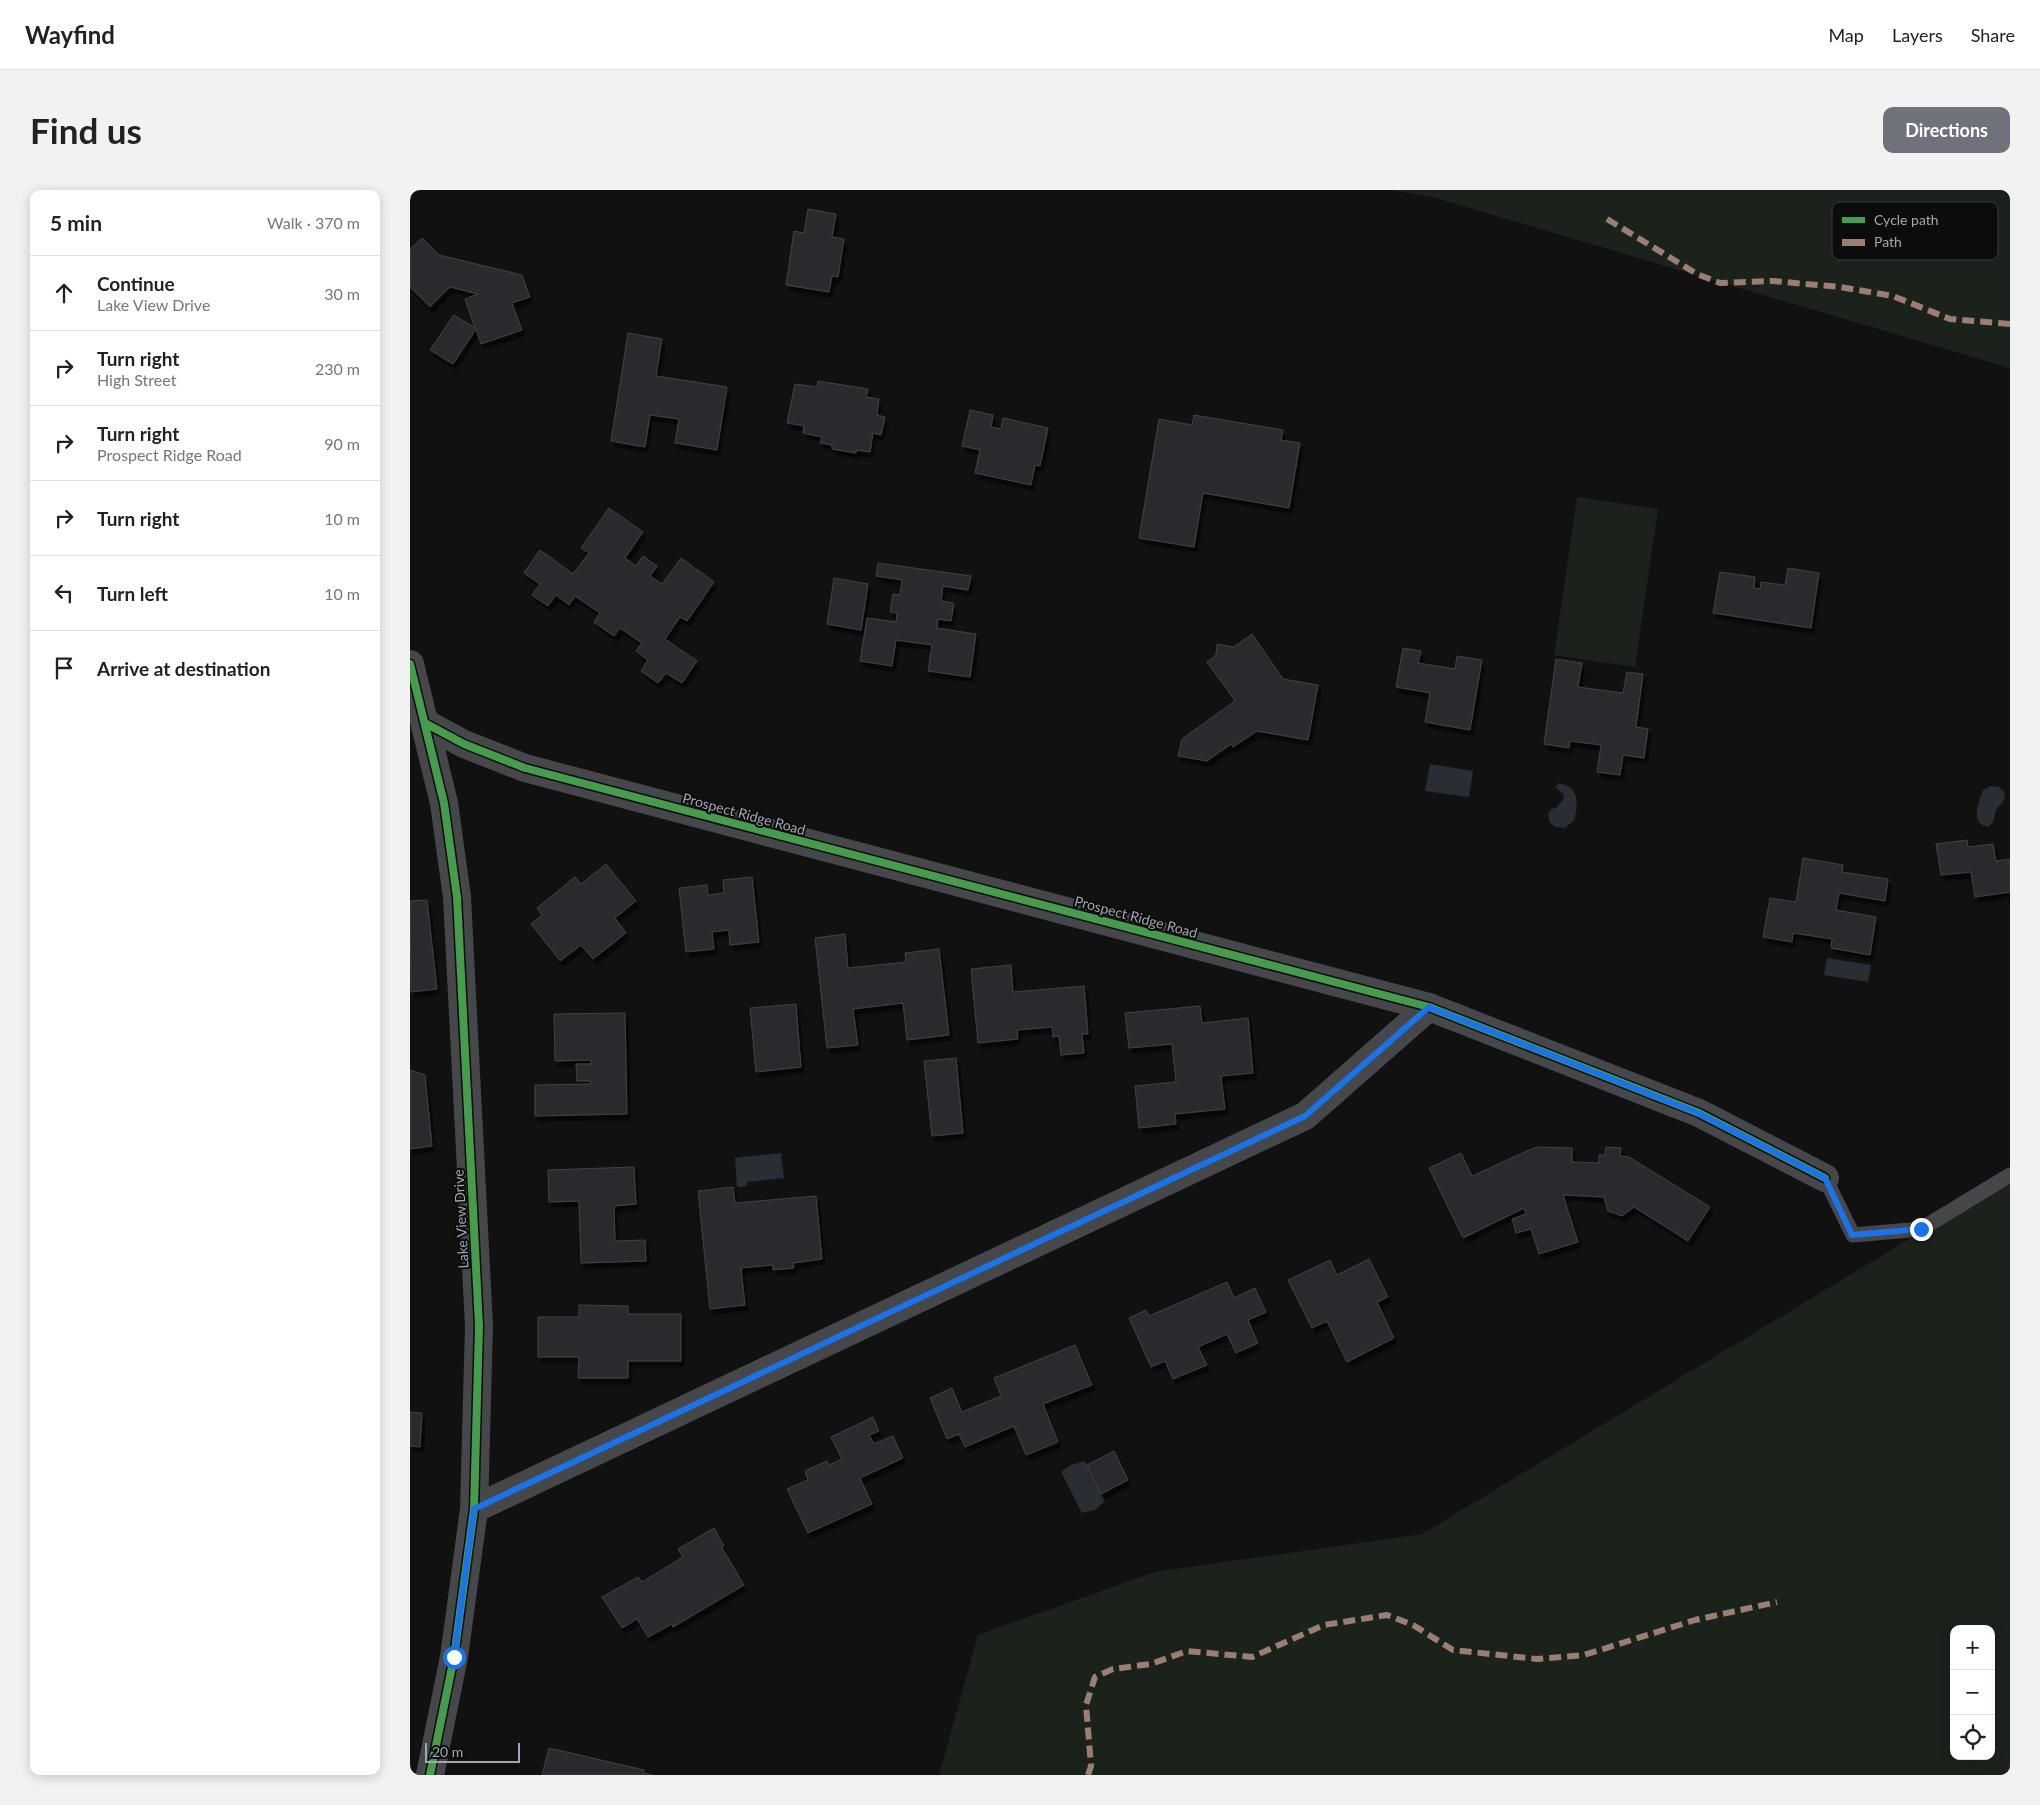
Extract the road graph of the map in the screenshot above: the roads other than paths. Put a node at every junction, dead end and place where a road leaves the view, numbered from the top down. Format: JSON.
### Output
{"nodes":[{"id":1,"x":410,"y":664,"type":"edge"},
{"id":2,"x":417,"y":725,"type":"edge"},
{"id":3,"x":1429,"y":1007,"type":"junction"},
{"id":4,"x":2010,"y":1176,"type":"edge"},
{"id":5,"x":1825,"y":1178,"type":"joint"},
{"id":6,"x":474,"y":1509,"type":"junction"},
{"id":7,"x":430,"y":1775,"type":"edge"}],
"edges":[{"from":1,"to":2,"type":"street","name":"Lake View Drive"},
{"from":2,"to":3,"type":"street","name":"Prospect Ridge Road"},
{"from":2,"to":6,"type":"street","name":"Lake View Drive"},
{"from":3,"to":5,"type":"street","name":"Prospect Ridge Road"},
{"from":3,"to":6,"type":"street"},
{"from":4,"to":5,"type":"lane"},
{"from":6,"to":7,"type":"street","name":"Lake View Drive"}]}
